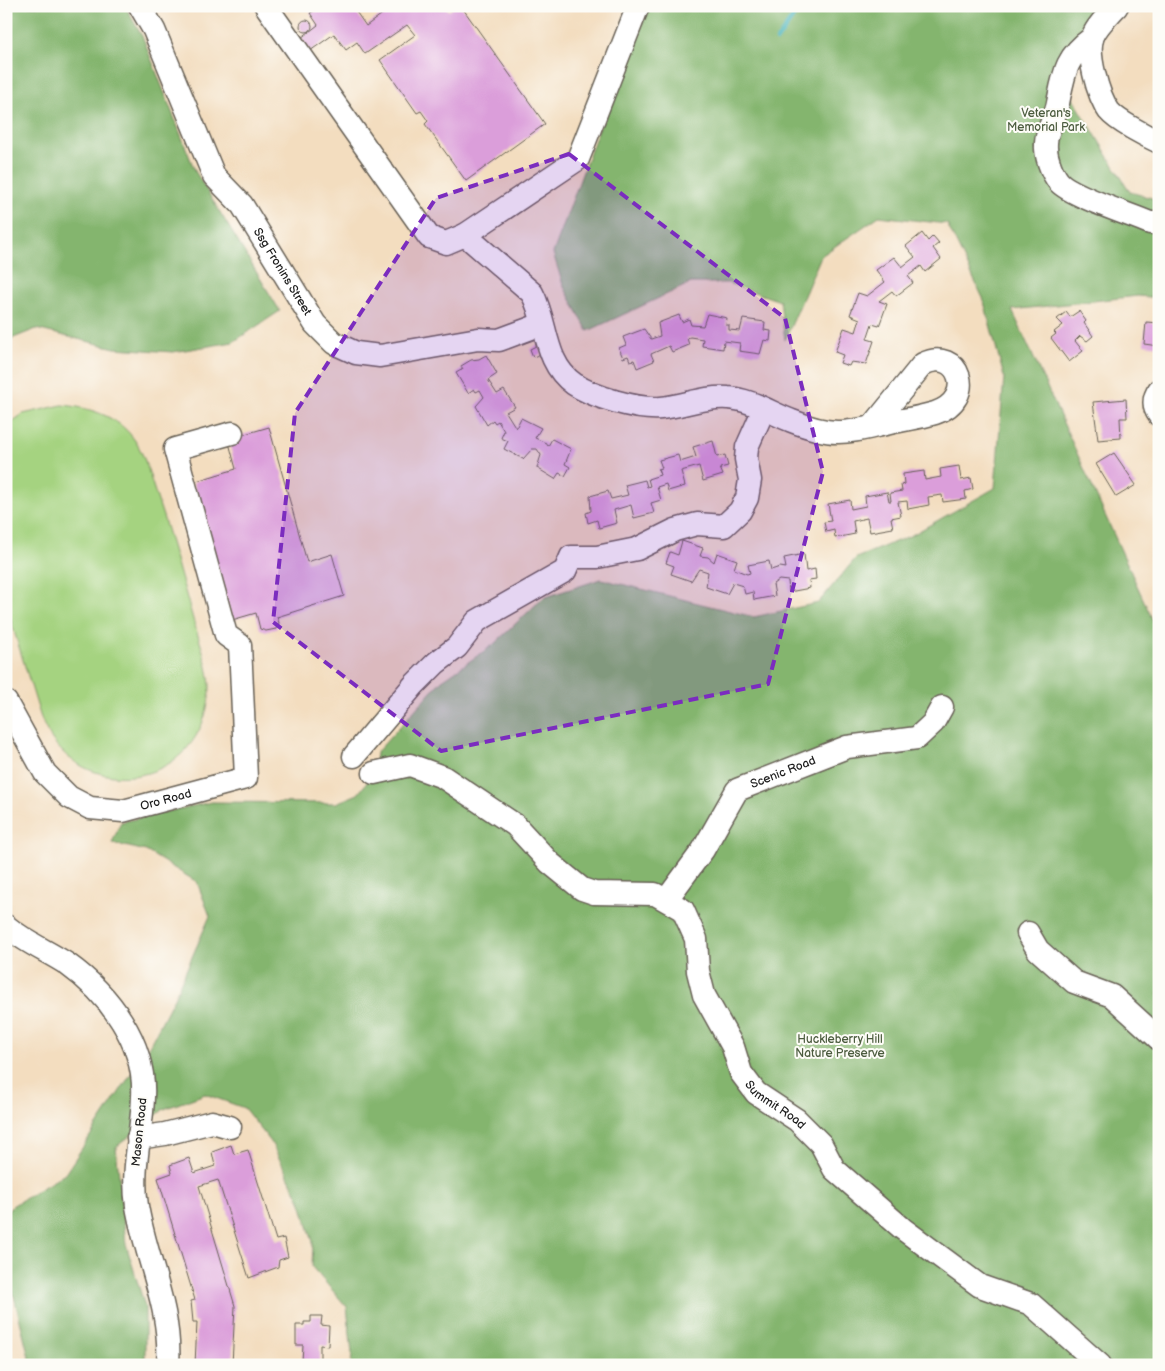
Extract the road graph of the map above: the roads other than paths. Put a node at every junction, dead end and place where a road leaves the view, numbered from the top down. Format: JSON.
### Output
{"nodes":[{"id":1,"x":140,"y":6,"type":"edge"},
{"id":2,"x":266,"y":6,"type":"edge"},
{"id":3,"x":638,"y":6,"type":"edge"},
{"id":4,"x":1118,"y":6,"type":"edge"},
{"id":5,"x":1092,"y":38,"type":"junction"},
{"id":6,"x":1159,"y":142,"type":"edge"},
{"id":7,"x":1159,"y":224,"type":"edge"},
{"id":8,"x":465,"y":235,"type":"junction"},
{"id":9,"x":542,"y":324,"type":"junction"},
{"id":10,"x":1159,"y":390,"type":"edge"},
{"id":11,"x":764,"y":409,"type":"junction"},
{"id":12,"x":1159,"y":415,"type":"edge"},
{"id":13,"x":872,"y":427,"type":"dead end"},
{"id":14,"x":232,"y":433,"type":"dead end"},
{"id":15,"x":6,"y":702,"type":"edge"},
{"id":16,"x":942,"y":707,"type":"dead end"},
{"id":17,"x":354,"y":756,"type":"dead end"},
{"id":18,"x":374,"y":773,"type":"dead end"},
{"id":19,"x":667,"y":899,"type":"junction"},
{"id":20,"x":6,"y":926,"type":"edge"},
{"id":21,"x":1028,"y":934,"type":"dead end"},
{"id":22,"x":1159,"y":1039,"type":"edge"},
{"id":23,"x":230,"y":1127,"type":"dead end"},
{"id":24,"x":138,"y":1138,"type":"junction"},
{"id":25,"x":168,"y":1365,"type":"edge"},
{"id":26,"x":1100,"y":1365,"type":"edge"}],
"edges":[{"from":1,"to":9,"type":"street","name":"Ssg Fronins Street"},
{"from":2,"to":8,"type":"street"},
{"from":3,"to":8,"type":"street"},
{"from":4,"to":5,"type":"street"},
{"from":5,"to":6,"type":"street"},
{"from":5,"to":7,"type":"street"},
{"from":8,"to":9,"type":"street"},
{"from":9,"to":11,"type":"street"},
{"from":10,"to":12,"type":"street"},
{"from":11,"to":13,"type":"street"},
{"from":11,"to":17,"type":"street"},
{"from":14,"to":15,"type":"street","name":"Oro Road"},
{"from":16,"to":19,"type":"street","name":"Scenic Road"},
{"from":18,"to":19,"type":"street","name":"Summit Road"},
{"from":19,"to":26,"type":"street","name":"Summit Road"},
{"from":20,"to":24,"type":"street","name":"Mason Road"},
{"from":21,"to":22,"type":"street"},
{"from":23,"to":24,"type":"street"},
{"from":24,"to":25,"type":"street","name":"Mason Road"}]}
